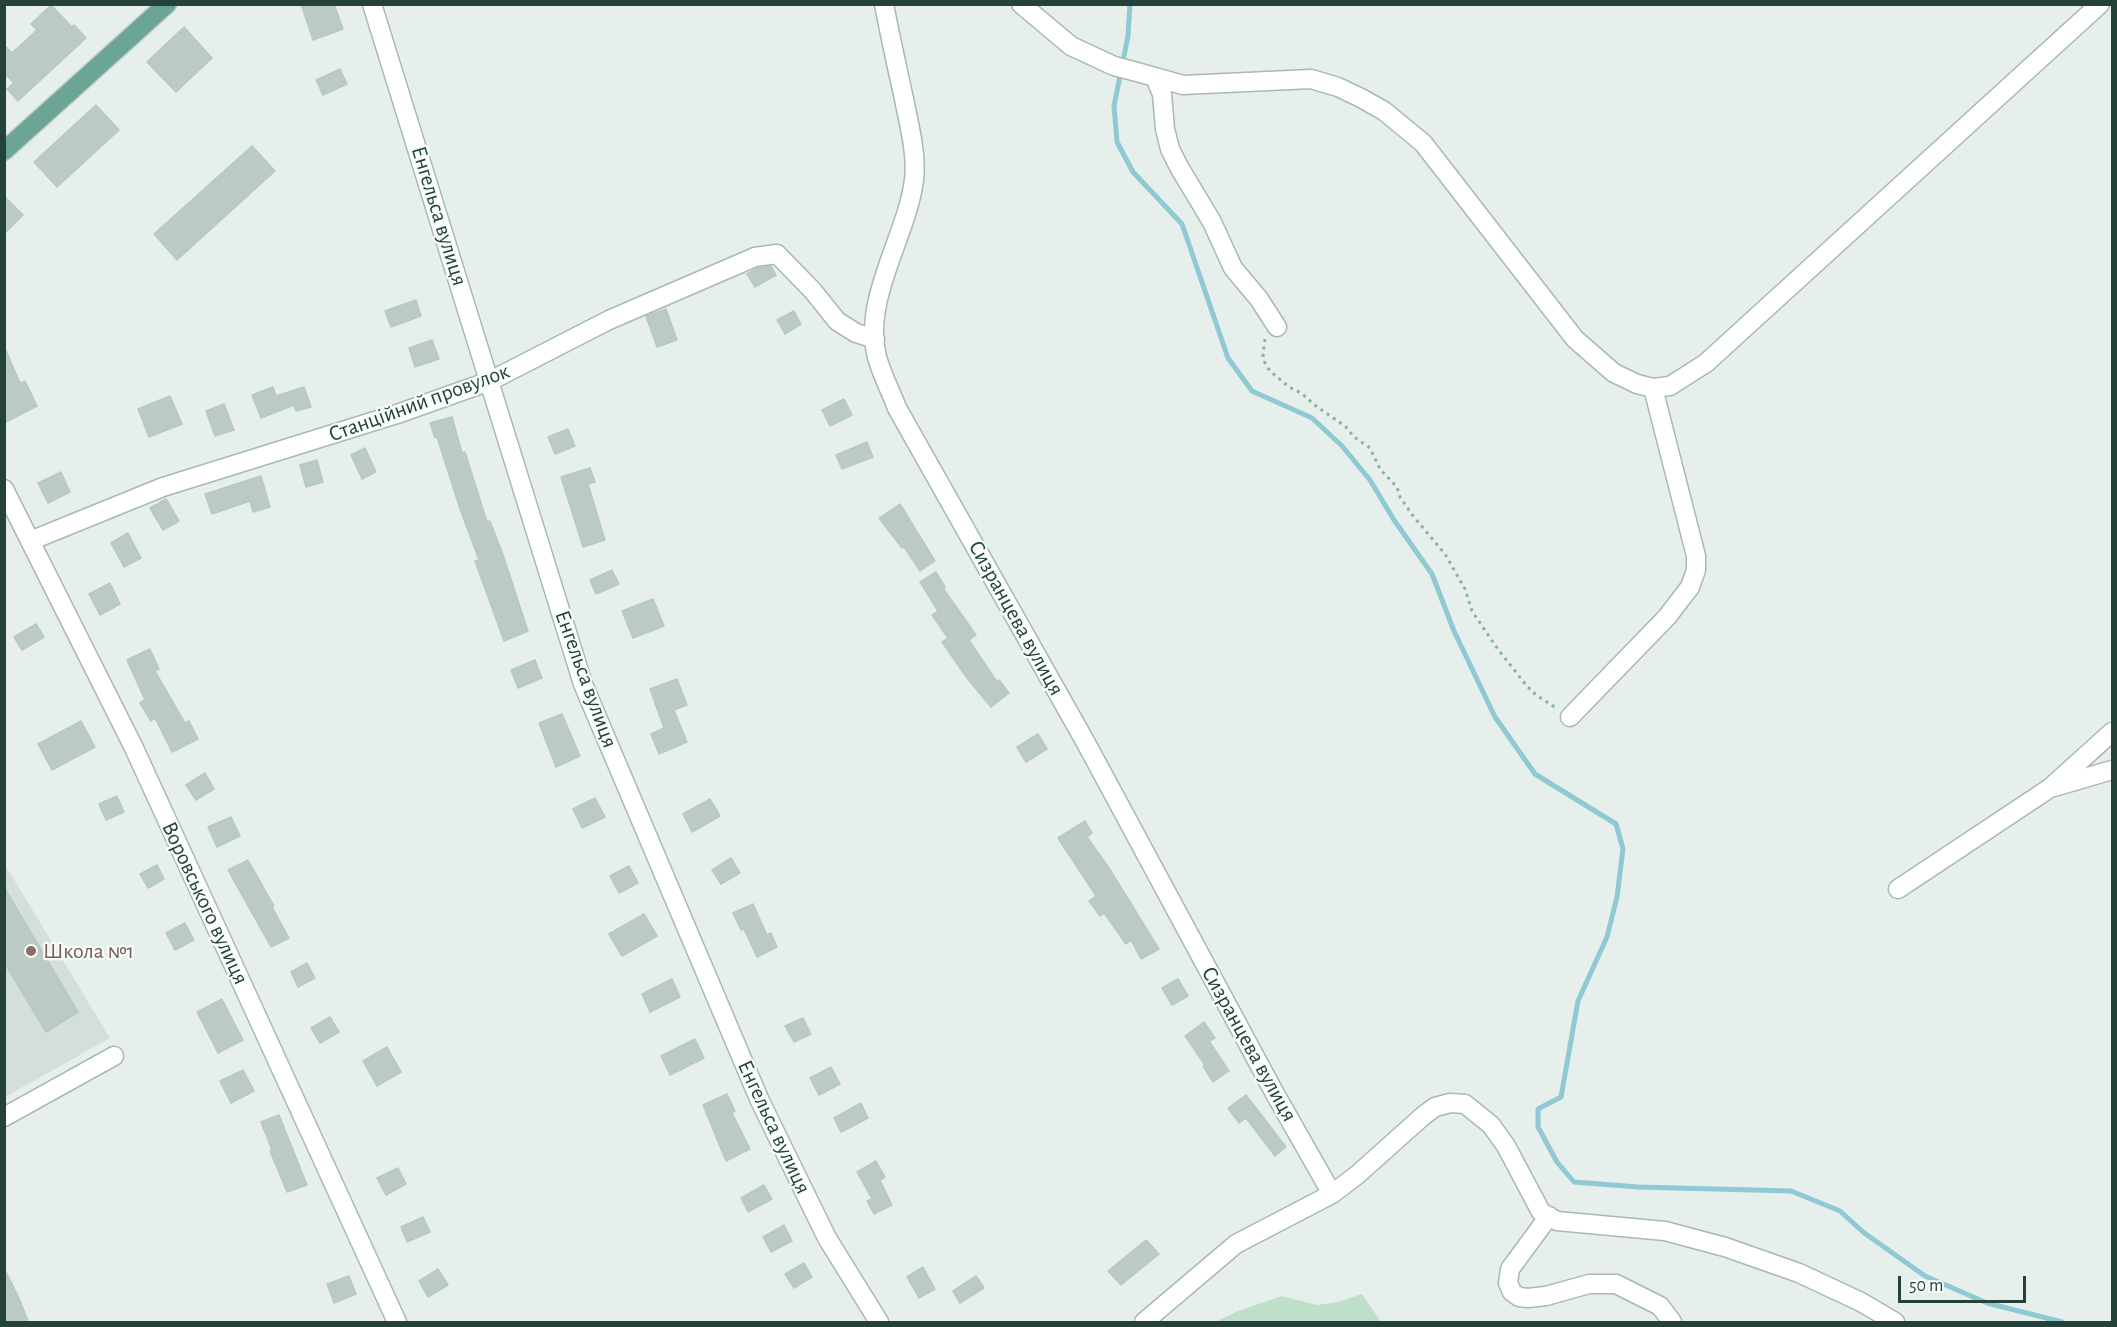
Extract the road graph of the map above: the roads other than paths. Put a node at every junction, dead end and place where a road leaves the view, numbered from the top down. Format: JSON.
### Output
{"nodes":[{"id":1,"x":167,"y":4,"type":"edge"},
{"id":2,"x":372,"y":4,"type":"edge"},
{"id":3,"x":884,"y":4,"type":"edge"},
{"id":4,"x":1021,"y":4,"type":"edge"},
{"id":5,"x":2100,"y":4,"type":"edge"},
{"id":6,"x":1155,"y":77,"type":"junction"},
{"id":7,"x":4,"y":151,"type":"edge"},
{"id":8,"x":1276,"y":327,"type":"road end"},
{"id":9,"x":875,"y":339,"type":"junction"},
{"id":10,"x":490,"y":381,"type":"junction"},
{"id":11,"x":1653,"y":388,"type":"junction"},
{"id":12,"x":4,"y":489,"type":"edge"},
{"id":13,"x":30,"y":541,"type":"junction"},
{"id":14,"x":1570,"y":717,"type":"road end"},
{"id":15,"x":2112,"y":732,"type":"edge"},
{"id":16,"x":2112,"y":770,"type":"edge"},
{"id":17,"x":2050,"y":788,"type":"junction"},
{"id":18,"x":1898,"y":889,"type":"dead end"},
{"id":19,"x":114,"y":1056,"type":"dead end"},
{"id":20,"x":4,"y":1117,"type":"edge"},
{"id":21,"x":1332,"y":1194,"type":"junction"},
{"id":22,"x":1549,"y":1216,"type":"junction"},
{"id":23,"x":397,"y":1323,"type":"edge"},
{"id":24,"x":879,"y":1323,"type":"edge"},
{"id":25,"x":1144,"y":1323,"type":"edge"},
{"id":26,"x":1672,"y":1323,"type":"edge"},
{"id":27,"x":1895,"y":1323,"type":"edge"}],
"edges":[{"from":1,"to":7,"type":"main road"},
{"from":2,"to":10,"type":"street","name":"Енгельса вулиця"},
{"from":3,"to":9,"type":"street","name":"Сизранцева вулиця"},
{"from":4,"to":6,"type":"street"},
{"from":5,"to":11,"type":"street"},
{"from":6,"to":8,"type":"street"},
{"from":6,"to":11,"type":"street"},
{"from":9,"to":10,"type":"street","name":"Станційний провулок"},
{"from":9,"to":21,"type":"street","name":"Сизранцева вулиця"},
{"from":10,"to":13,"type":"street","name":"Станційний провулок"},
{"from":10,"to":24,"type":"street","name":"Енгельса вулиця"},
{"from":11,"to":14,"type":"street"},
{"from":12,"to":13,"type":"street","name":"Воровського вулиця"},
{"from":13,"to":23,"type":"street","name":"Воровського вулиця"},
{"from":15,"to":17,"type":"street"},
{"from":16,"to":17,"type":"street"},
{"from":17,"to":18,"type":"street"},
{"from":19,"to":20,"type":"street"},
{"from":21,"to":22,"type":"street"},
{"from":21,"to":25,"type":"street"},
{"from":22,"to":26,"type":"street"},
{"from":22,"to":27,"type":"street"}]}
